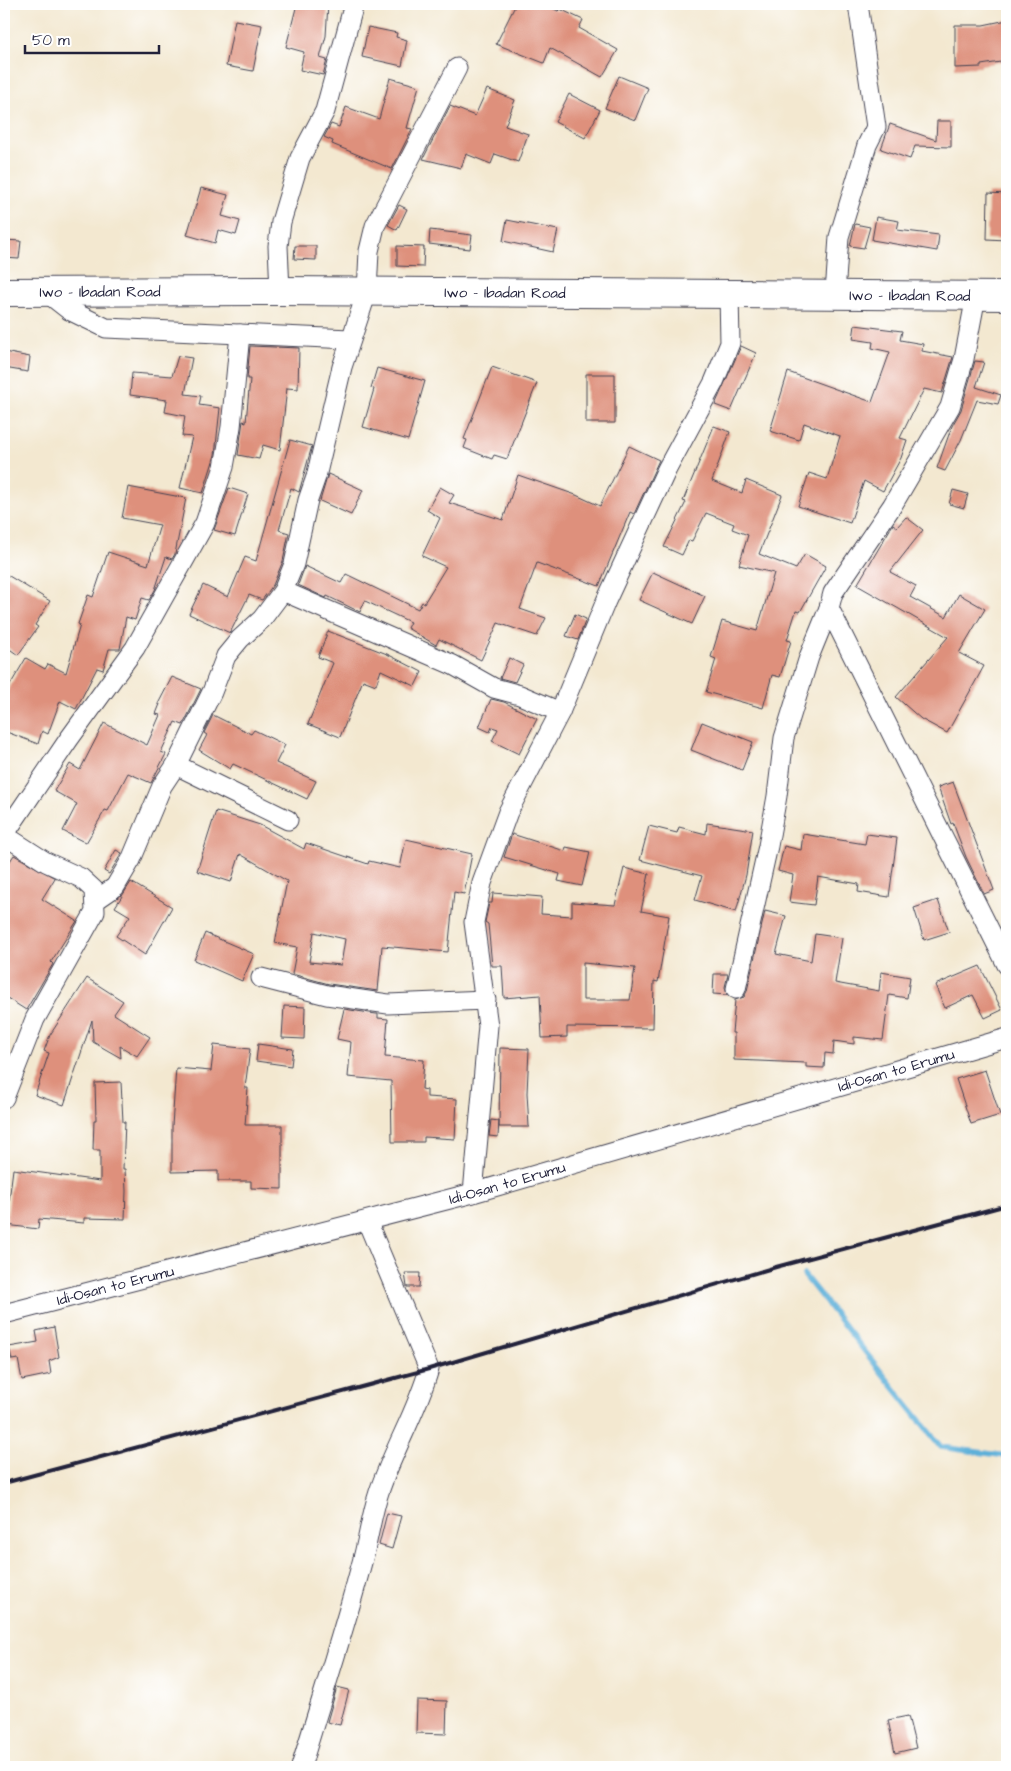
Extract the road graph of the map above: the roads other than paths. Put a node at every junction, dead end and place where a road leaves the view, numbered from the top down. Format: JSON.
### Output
{"nodes":[{"id":1,"x":354,"y":4,"type":"edge"},
{"id":2,"x":858,"y":4,"type":"edge"},
{"id":3,"x":457,"y":68,"type":"dead end"},
{"id":4,"x":280,"y":291,"type":"junction"},
{"id":5,"x":4,"y":292,"type":"edge"},
{"id":6,"x":46,"y":292,"type":"junction"},
{"id":7,"x":367,"y":292,"type":"junction"},
{"id":8,"x":730,"y":294,"type":"junction"},
{"id":9,"x":835,"y":294,"type":"junction"},
{"id":10,"x":976,"y":296,"type":"junction"},
{"id":11,"x":1007,"y":296,"type":"edge"},
{"id":12,"x":240,"y":334,"type":"junction"},
{"id":13,"x":350,"y":339,"type":"junction"},
{"id":14,"x":283,"y":591,"type":"junction"},
{"id":15,"x":829,"y":608,"type":"junction"},
{"id":16,"x":560,"y":712,"type":"junction"},
{"id":17,"x":176,"y":765,"type":"junction"},
{"id":18,"x":288,"y":820,"type":"dead end"},
{"id":19,"x":4,"y":835,"type":"edge"},
{"id":20,"x":96,"y":900,"type":"junction"},
{"id":21,"x":1007,"y":965,"type":"edge"},
{"id":22,"x":261,"y":978,"type":"dead end"},
{"id":23,"x":736,"y":989,"type":"dead end"},
{"id":24,"x":486,"y":1000,"type":"junction"},
{"id":25,"x":1007,"y":1038,"type":"edge"},
{"id":26,"x":4,"y":1098,"type":"edge"},
{"id":27,"x":473,"y":1193,"type":"junction"},
{"id":28,"x":367,"y":1221,"type":"junction"},
{"id":29,"x":4,"y":1314,"type":"edge"},
{"id":30,"x":302,"y":1767,"type":"edge"}],
"edges":[{"from":1,"to":4,"type":"street"},
{"from":2,"to":9,"type":"street"},
{"from":3,"to":7,"type":"street"},
{"from":4,"to":6,"type":"main road","name":"Iwo - Ibadan Road"},
{"from":4,"to":7,"type":"main road","name":"Iwo - Ibadan Road"},
{"from":5,"to":6,"type":"main road","name":"Iwo - Ibadan Road"},
{"from":6,"to":12,"type":"street"},
{"from":7,"to":8,"type":"main road","name":"Iwo - Ibadan Road"},
{"from":7,"to":13,"type":"street"},
{"from":8,"to":9,"type":"main road","name":"Iwo - Ibadan Road"},
{"from":8,"to":16,"type":"street"},
{"from":9,"to":10,"type":"main road","name":"Iwo - Ibadan Road"},
{"from":10,"to":11,"type":"main road","name":"Iwo - Ibadan Road"},
{"from":10,"to":15,"type":"street"},
{"from":12,"to":13,"type":"street"},
{"from":12,"to":19,"type":"street"},
{"from":13,"to":14,"type":"street"},
{"from":14,"to":16,"type":"street"},
{"from":14,"to":17,"type":"street"},
{"from":15,"to":21,"type":"street"},
{"from":15,"to":23,"type":"street"},
{"from":16,"to":24,"type":"street"},
{"from":17,"to":18,"type":"street"},
{"from":17,"to":20,"type":"street"},
{"from":19,"to":20,"type":"street"},
{"from":20,"to":26,"type":"street"},
{"from":22,"to":24,"type":"street"},
{"from":24,"to":27,"type":"street"},
{"from":25,"to":27,"type":"street","name":"Idi-Osan to Erumu"},
{"from":27,"to":28,"type":"street","name":"Idi-Osan to Erumu"},
{"from":28,"to":29,"type":"street","name":"Idi-Osan to Erumu"},
{"from":28,"to":30,"type":"street"}]}
